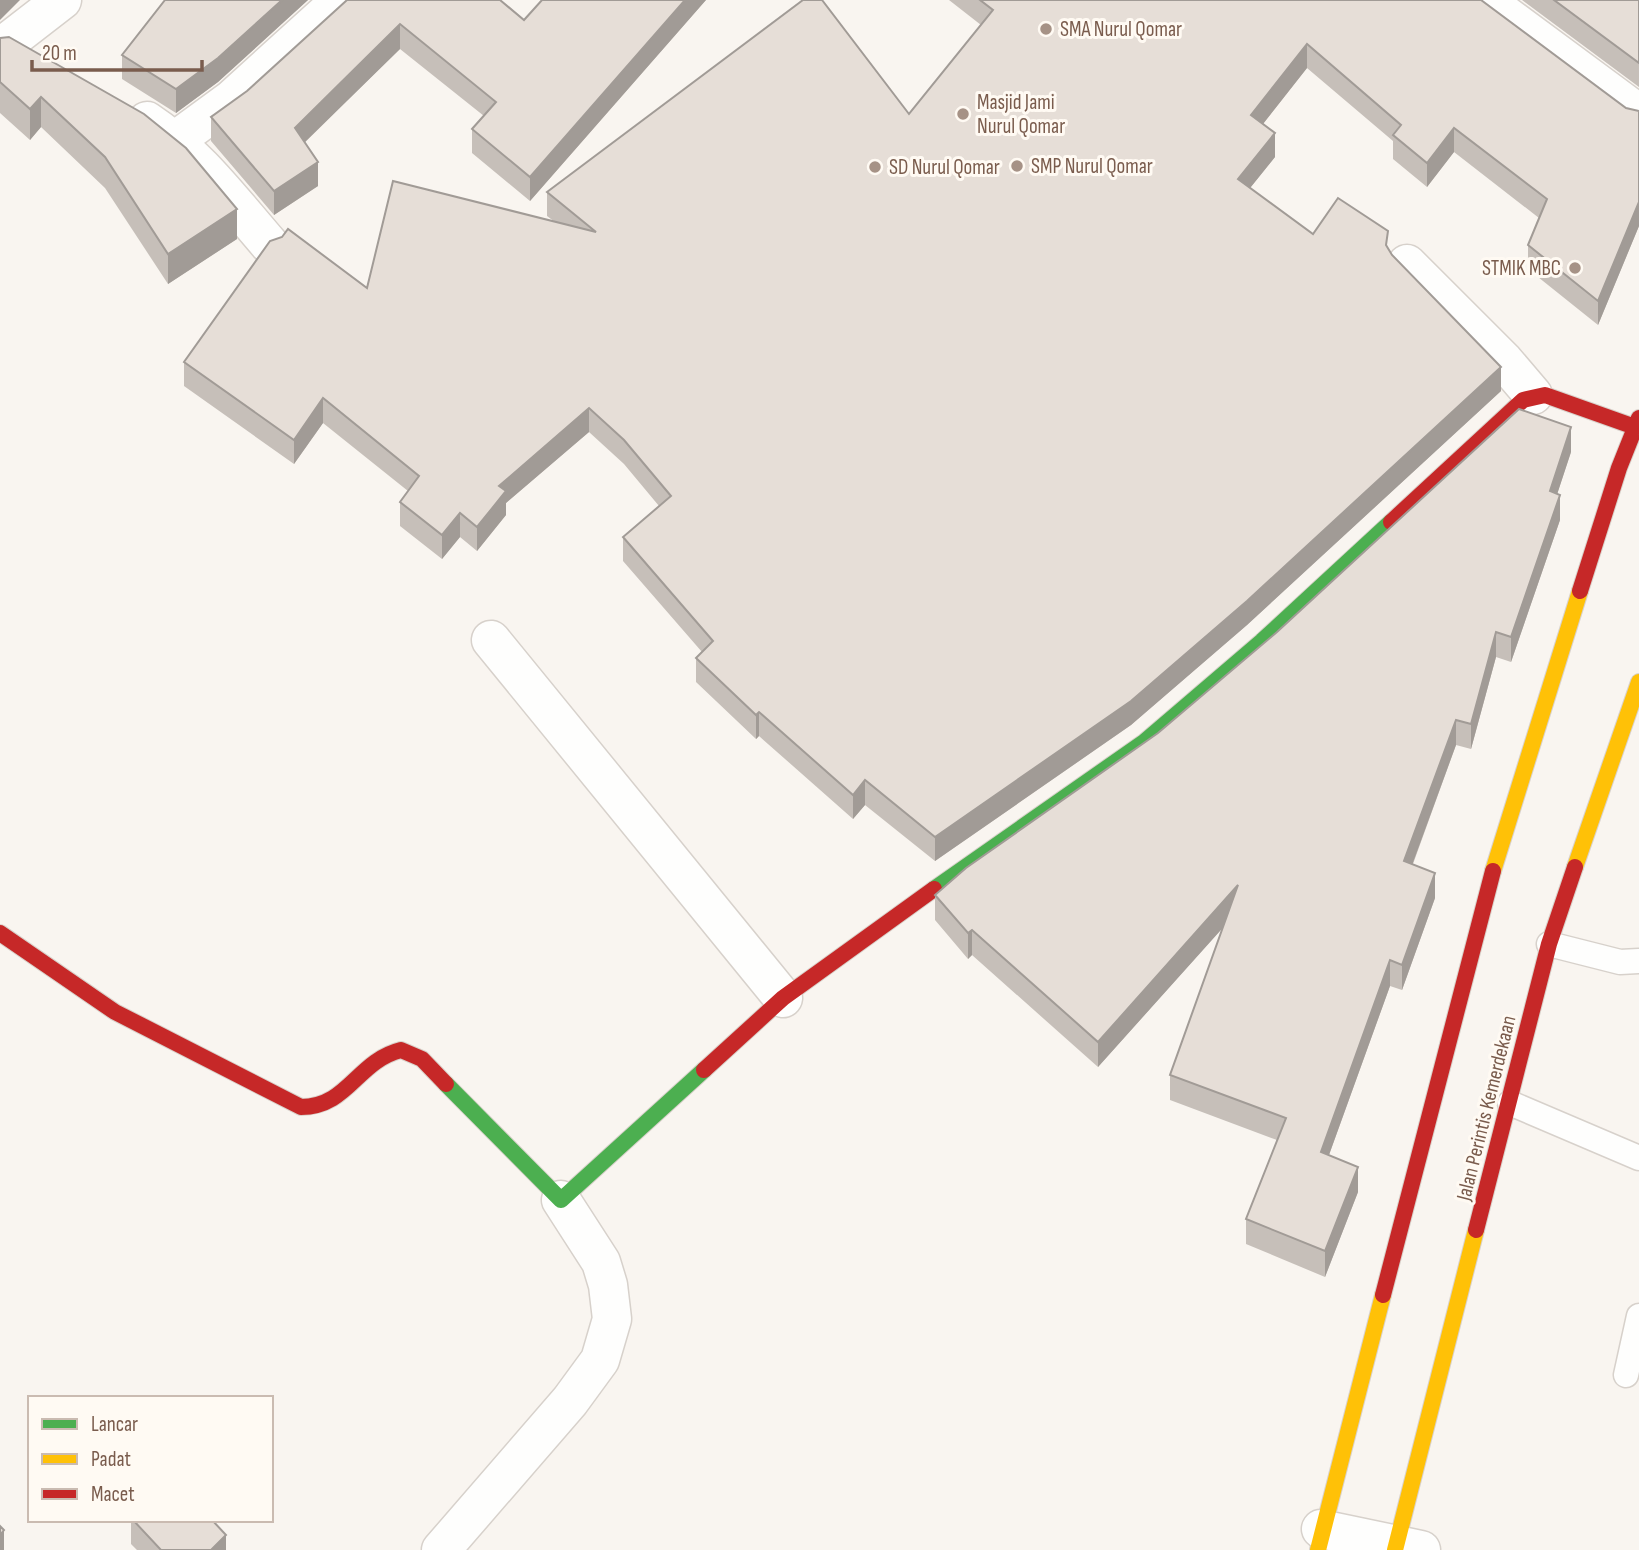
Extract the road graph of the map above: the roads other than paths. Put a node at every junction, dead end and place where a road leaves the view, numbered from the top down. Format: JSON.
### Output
{"nodes":[{"id":1,"x":62,"y":0,"type":"edge"},
{"id":2,"x":341,"y":0,"type":"edge"},
{"id":3,"x":1485,"y":0,"type":"edge"},
{"id":4,"x":4,"y":45,"type":"edge"},
{"id":5,"x":42,"y":60,"type":"edge"},
{"id":6,"x":119,"y":104,"type":"edge"},
{"id":7,"x":1639,"y":114,"type":"edge"},
{"id":8,"x":176,"y":140,"type":"junction"},
{"id":9,"x":269,"y":244,"type":"edge"},
{"id":10,"x":1407,"y":264,"type":"dead end"},
{"id":11,"x":1533,"y":395,"type":"junction"},
{"id":12,"x":1637,"y":422,"type":"edge"},
{"id":13,"x":491,"y":640,"type":"dead end"},
{"id":14,"x":1639,"y":682,"type":"edge"},
{"id":15,"x":0,"y":933,"type":"edge"},
{"id":16,"x":1549,"y":943,"type":"junction"},
{"id":17,"x":1639,"y":961,"type":"edge"},
{"id":18,"x":783,"y":998,"type":"junction"},
{"id":19,"x":1510,"y":1102,"type":"junction"},
{"id":20,"x":1639,"y":1158,"type":"edge"},
{"id":21,"x":561,"y":1200,"type":"junction"},
{"id":22,"x":1639,"y":1316,"type":"edge"},
{"id":23,"x":1626,"y":1375,"type":"dead end"},
{"id":24,"x":1319,"y":1539,"type":"edge"},
{"id":25,"x":1404,"y":1548,"type":"edge"},
{"id":26,"x":441,"y":1550,"type":"edge"}],
"edges":[{"from":1,"to":4,"type":"street"},
{"from":2,"to":8,"type":"street"},
{"from":3,"to":7,"type":"street"},
{"from":4,"to":5,"type":"street"},
{"from":6,"to":8,"type":"street"},
{"from":8,"to":9,"type":"street"},
{"from":10,"to":11,"type":"street"},
{"from":11,"to":12,"type":"main road"},
{"from":11,"to":18,"type":"main road"},
{"from":12,"to":24,"type":"main road"},
{"from":13,"to":18,"type":"street"},
{"from":14,"to":16,"type":"main road","name":"Jalan Perintis Kemerdekaan"},
{"from":15,"to":21,"type":"main road"},
{"from":16,"to":17,"type":"lane"},
{"from":16,"to":19,"type":"main road","name":"Jalan Perintis Kemerdekaan"},
{"from":18,"to":21,"type":"main road"},
{"from":19,"to":20,"type":"lane"},
{"from":19,"to":25,"type":"main road","name":"Jalan Perintis Kemerdekaan"},
{"from":21,"to":26,"type":"street"},
{"from":22,"to":23,"type":"lane"},
{"from":24,"to":25,"type":"street"}]}
